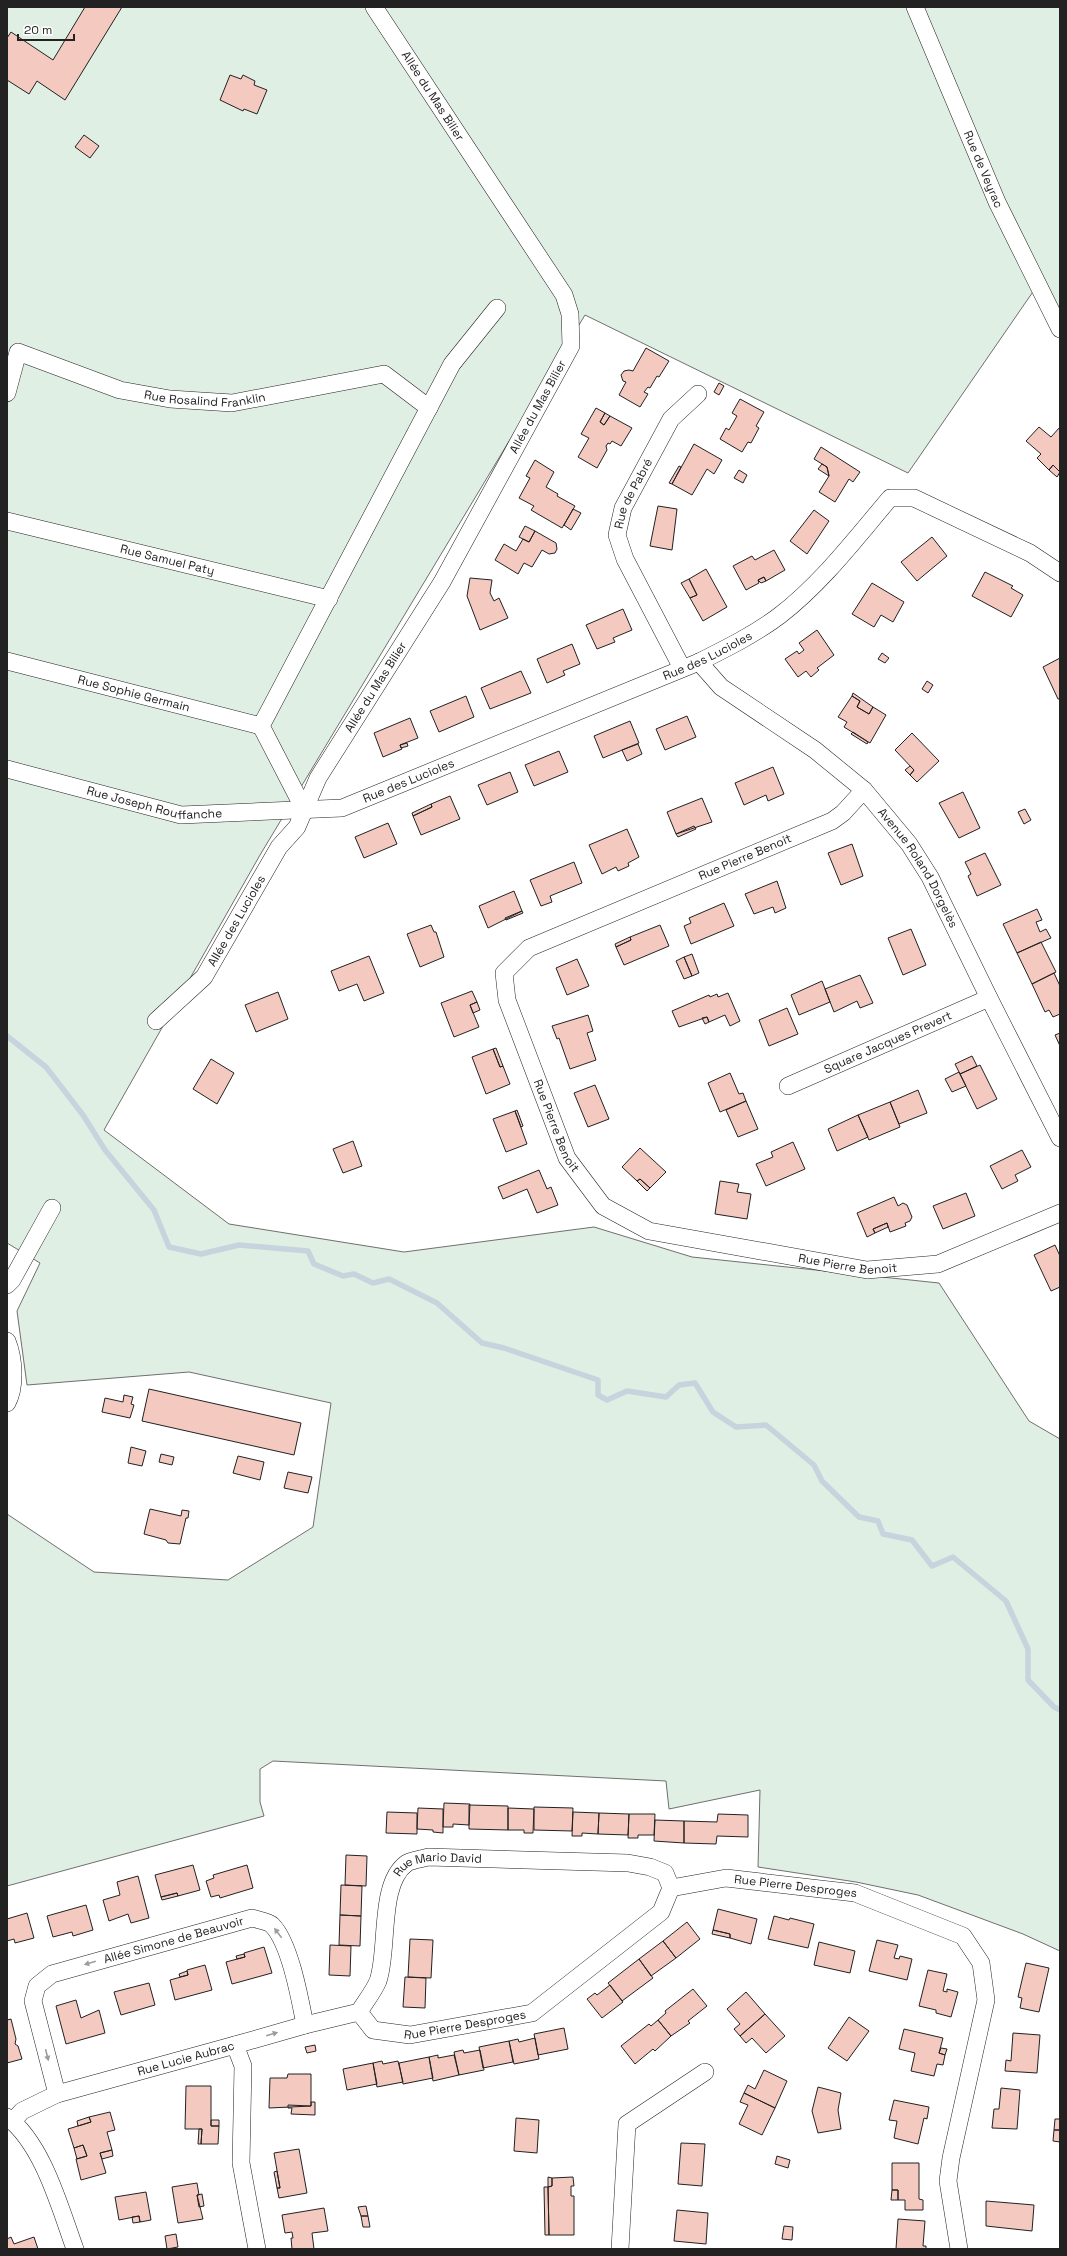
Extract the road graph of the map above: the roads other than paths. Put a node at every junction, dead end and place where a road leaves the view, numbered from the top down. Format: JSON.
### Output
{"nodes":[{"id":1,"x":374,"y":7,"type":"edge"},
{"id":2,"x":915,"y":7,"type":"edge"},
{"id":3,"x":497,"y":308,"type":"dead end"},
{"id":4,"x":1060,"y":329,"type":"edge"},
{"id":5,"x":7,"y":393,"type":"edge"},
{"id":6,"x":698,"y":394,"type":"dead end"},
{"id":7,"x":429,"y":408,"type":"junction"},
{"id":8,"x":7,"y":521,"type":"edge"},
{"id":9,"x":1060,"y":573,"type":"edge"},
{"id":10,"x":329,"y":599,"type":"junction"},
{"id":11,"x":7,"y":661,"type":"edge"},
{"id":12,"x":699,"y":662,"type":"junction"},
{"id":13,"x":682,"y":668,"type":"junction"},
{"id":14,"x":262,"y":726,"type":"junction"},
{"id":15,"x":7,"y":769,"type":"edge"},
{"id":16,"x":864,"y":790,"type":"junction"},
{"id":17,"x":305,"y":811,"type":"junction"},
{"id":18,"x":989,"y":998,"type":"junction"},
{"id":19,"x":156,"y":1021,"type":"dead end"},
{"id":20,"x":788,"y":1086,"type":"dead end"},
{"id":21,"x":1060,"y":1138,"type":"edge"},
{"id":22,"x":52,"y":1208,"type":"dead end"},
{"id":23,"x":1060,"y":1212,"type":"edge"},
{"id":24,"x":7,"y":1285,"type":"edge"},
{"id":25,"x":7,"y":1341,"type":"edge"},
{"id":26,"x":7,"y":1403,"type":"edge"},
{"id":27,"x":671,"y":1888,"type":"junction"},
{"id":28,"x":359,"y":2012,"type":"junction"},
{"id":29,"x":305,"y":2025,"type":"junction"},
{"id":30,"x":235,"y":2045,"type":"junction"},
{"id":31,"x":705,"y":2072,"type":"dead end"},
{"id":32,"x":57,"y":2094,"type":"junction"},
{"id":33,"x":10,"y":2119,"type":"edge"},
{"id":34,"x":75,"y":2249,"type":"edge"},
{"id":35,"x":257,"y":2249,"type":"edge"},
{"id":36,"x":620,"y":2249,"type":"edge"},
{"id":37,"x":959,"y":2249,"type":"edge"}],
"edges":[{"from":1,"to":17,"type":"street","name":"Allée du Mas Bilier"},
{"from":2,"to":4,"type":"street","name":"Rue de Veyrac"},
{"from":3,"to":7,"type":"street"},
{"from":5,"to":7,"type":"street","name":"Rue Rosalind Franklin"},
{"from":6,"to":13,"type":"street","name":"Rue de Pabré"},
{"from":7,"to":10,"type":"street"},
{"from":8,"to":10,"type":"street","name":"Rue Samuel Paty"},
{"from":9,"to":12,"type":"street","name":"Rue des Lucioles"},
{"from":10,"to":14,"type":"street"},
{"from":11,"to":14,"type":"street","name":"Rue Sophie Germain"},
{"from":12,"to":13,"type":"street","name":"Rue des Lucioles"},
{"from":12,"to":16,"type":"street","name":"Avenue Roland Dorgelès"},
{"from":13,"to":17,"type":"street","name":"Rue des Lucioles"},
{"from":14,"to":17,"type":"street"},
{"from":15,"to":17,"type":"street","name":"Rue Joseph Rouffanche"},
{"from":16,"to":18,"type":"street","name":"Avenue Roland Dorgelès"},
{"from":16,"to":23,"type":"street","name":"Rue Pierre Benoit"},
{"from":17,"to":19,"type":"street","name":"Allée des Lucioles"},
{"from":18,"to":20,"type":"street","name":"Square Jacques Prevert"},
{"from":18,"to":21,"type":"street","name":"Avenue Roland Dorgelès"},
{"from":22,"to":24,"type":"street"},
{"from":25,"to":26,"type":"street"},
{"from":27,"to":28,"type":"street","name":"Rue Pierre Desproges"},
{"from":27,"to":28,"type":"street","name":"Rue Mario David"},
{"from":27,"to":37,"type":"street","name":"Rue Pierre Desproges"},
{"from":28,"to":29,"type":"street"},
{"from":30,"to":29,"type":"street","one_way":true},
{"from":29,"to":32,"type":"street","name":"Allée Simone de Beauvoir","one_way":true},
{"from":30,"to":32,"type":"street","name":"Rue Lucie Aubrac"},
{"from":30,"to":35,"type":"street","name":"Rue Lucie Aubrac"},
{"from":31,"to":36,"type":"street"},
{"from":32,"to":33,"type":"street","name":"Rue Lucie Aubrac"},
{"from":33,"to":34,"type":"street"}]}
